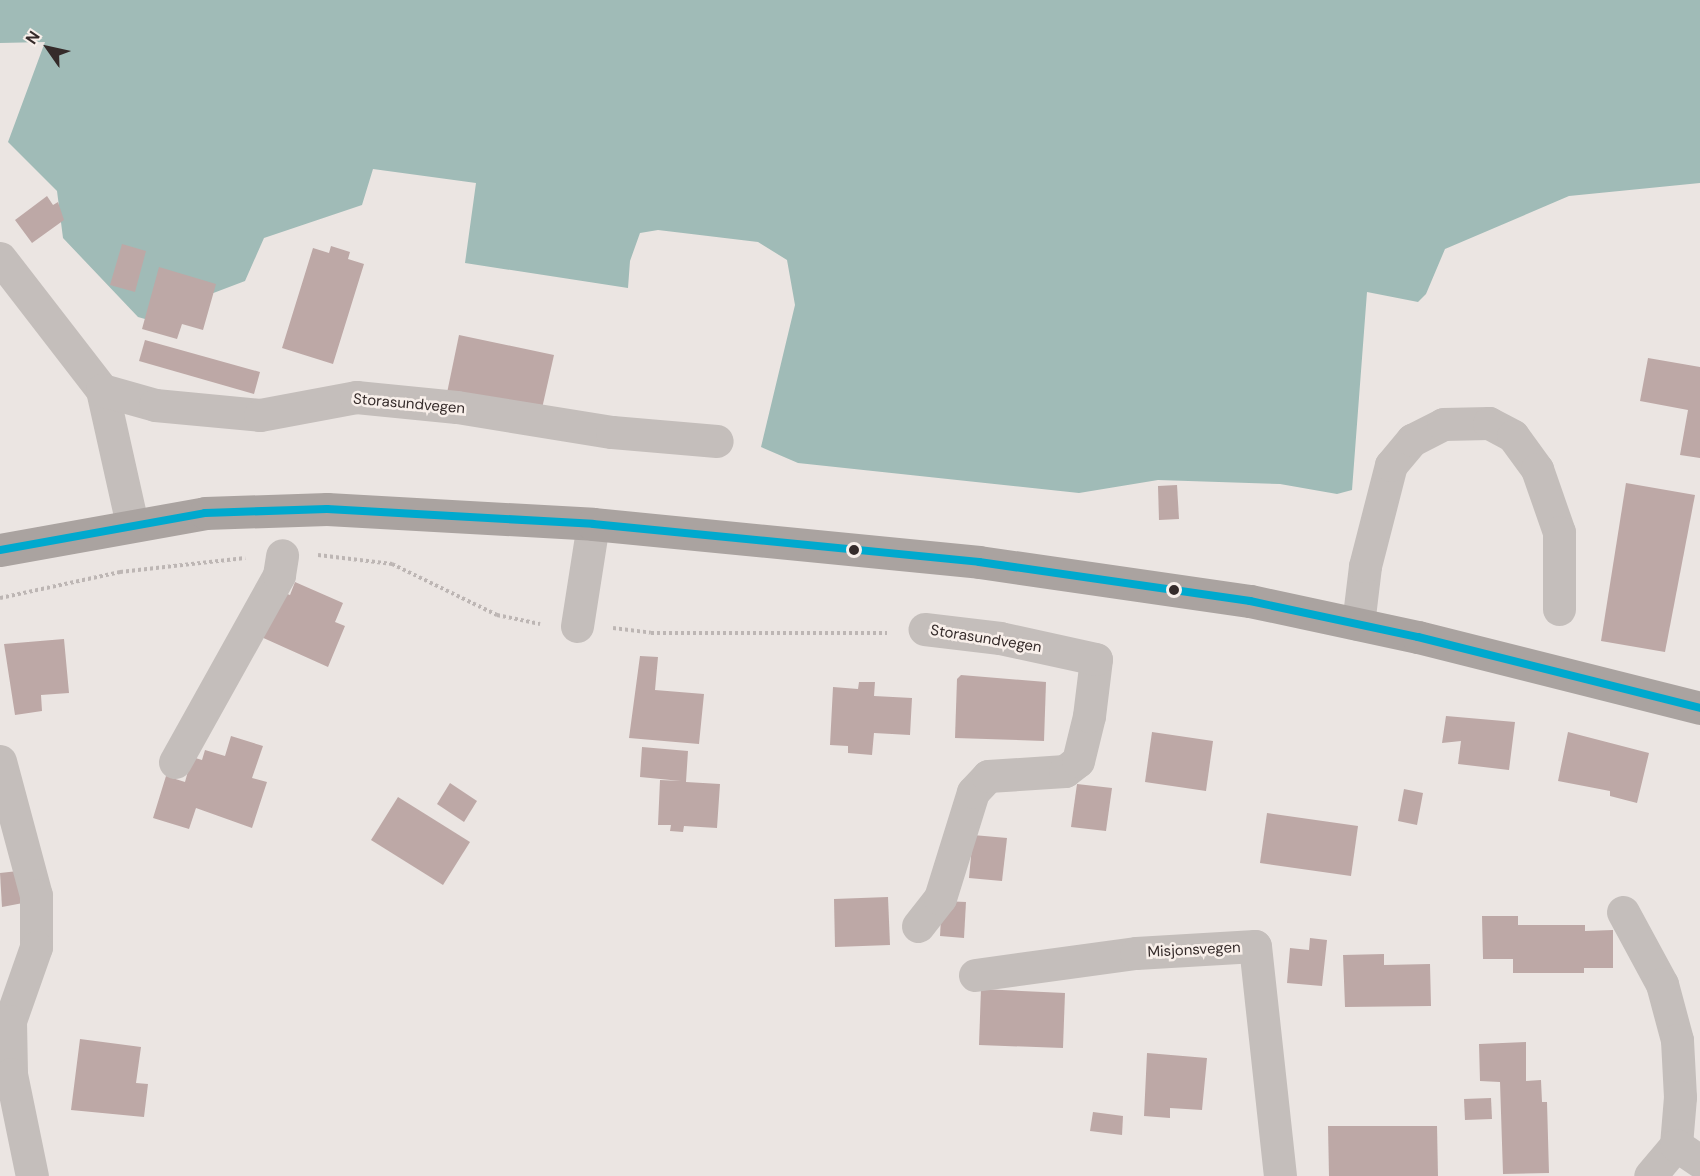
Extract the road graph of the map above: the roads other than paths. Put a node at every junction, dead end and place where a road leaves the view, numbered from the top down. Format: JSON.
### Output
{"nodes":[{"id":1,"x":0,"y":258,"type":"edge"},
{"id":2,"x":102,"y":390,"type":"junction"},
{"id":3,"x":717,"y":441,"type":"dead end"},
{"id":4,"x":132,"y":524,"type":"junction"},
{"id":5,"x":593,"y":524,"type":"junction"},
{"id":6,"x":0,"y":550,"type":"edge"},
{"id":7,"x":282,"y":555,"type":"dead end"},
{"id":8,"x":1559,"y":609,"type":"dead end"},
{"id":9,"x":1358,"y":624,"type":"junction"},
{"id":10,"x":577,"y":626,"type":"road end"},
{"id":11,"x":925,"y":629,"type":"road end"},
{"id":12,"x":1700,"y":708,"type":"edge"},
{"id":13,"x":0,"y":761,"type":"edge"},
{"id":14,"x":175,"y":762,"type":"dead end"},
{"id":15,"x":1623,"y":912,"type":"dead end"},
{"id":16,"x":918,"y":926,"type":"dead end"},
{"id":17,"x":975,"y":975,"type":"dead end"},
{"id":18,"x":1688,"y":1153,"type":"edge"},
{"id":19,"x":32,"y":1176,"type":"edge"},
{"id":20,"x":1280,"y":1176,"type":"edge"},
{"id":21,"x":1650,"y":1176,"type":"edge"}],
"edges":[{"from":1,"to":2,"type":"street"},
{"from":2,"to":3,"type":"street","name":"Storasundvegen"},
{"from":2,"to":4,"type":"street"},
{"from":4,"to":5,"type":"main road"},
{"from":4,"to":6,"type":"main road"},
{"from":5,"to":9,"type":"main road"},
{"from":5,"to":10,"type":"street"},
{"from":7,"to":14,"type":"street"},
{"from":8,"to":9,"type":"street"},
{"from":9,"to":12,"type":"main road"},
{"from":11,"to":16,"type":"street","name":"Storasundvegen"},
{"from":13,"to":19,"type":"street"},
{"from":15,"to":18,"type":"street"},
{"from":17,"to":20,"type":"street","name":"Misjonsvegen"},
{"from":18,"to":21,"type":"street"}]}
